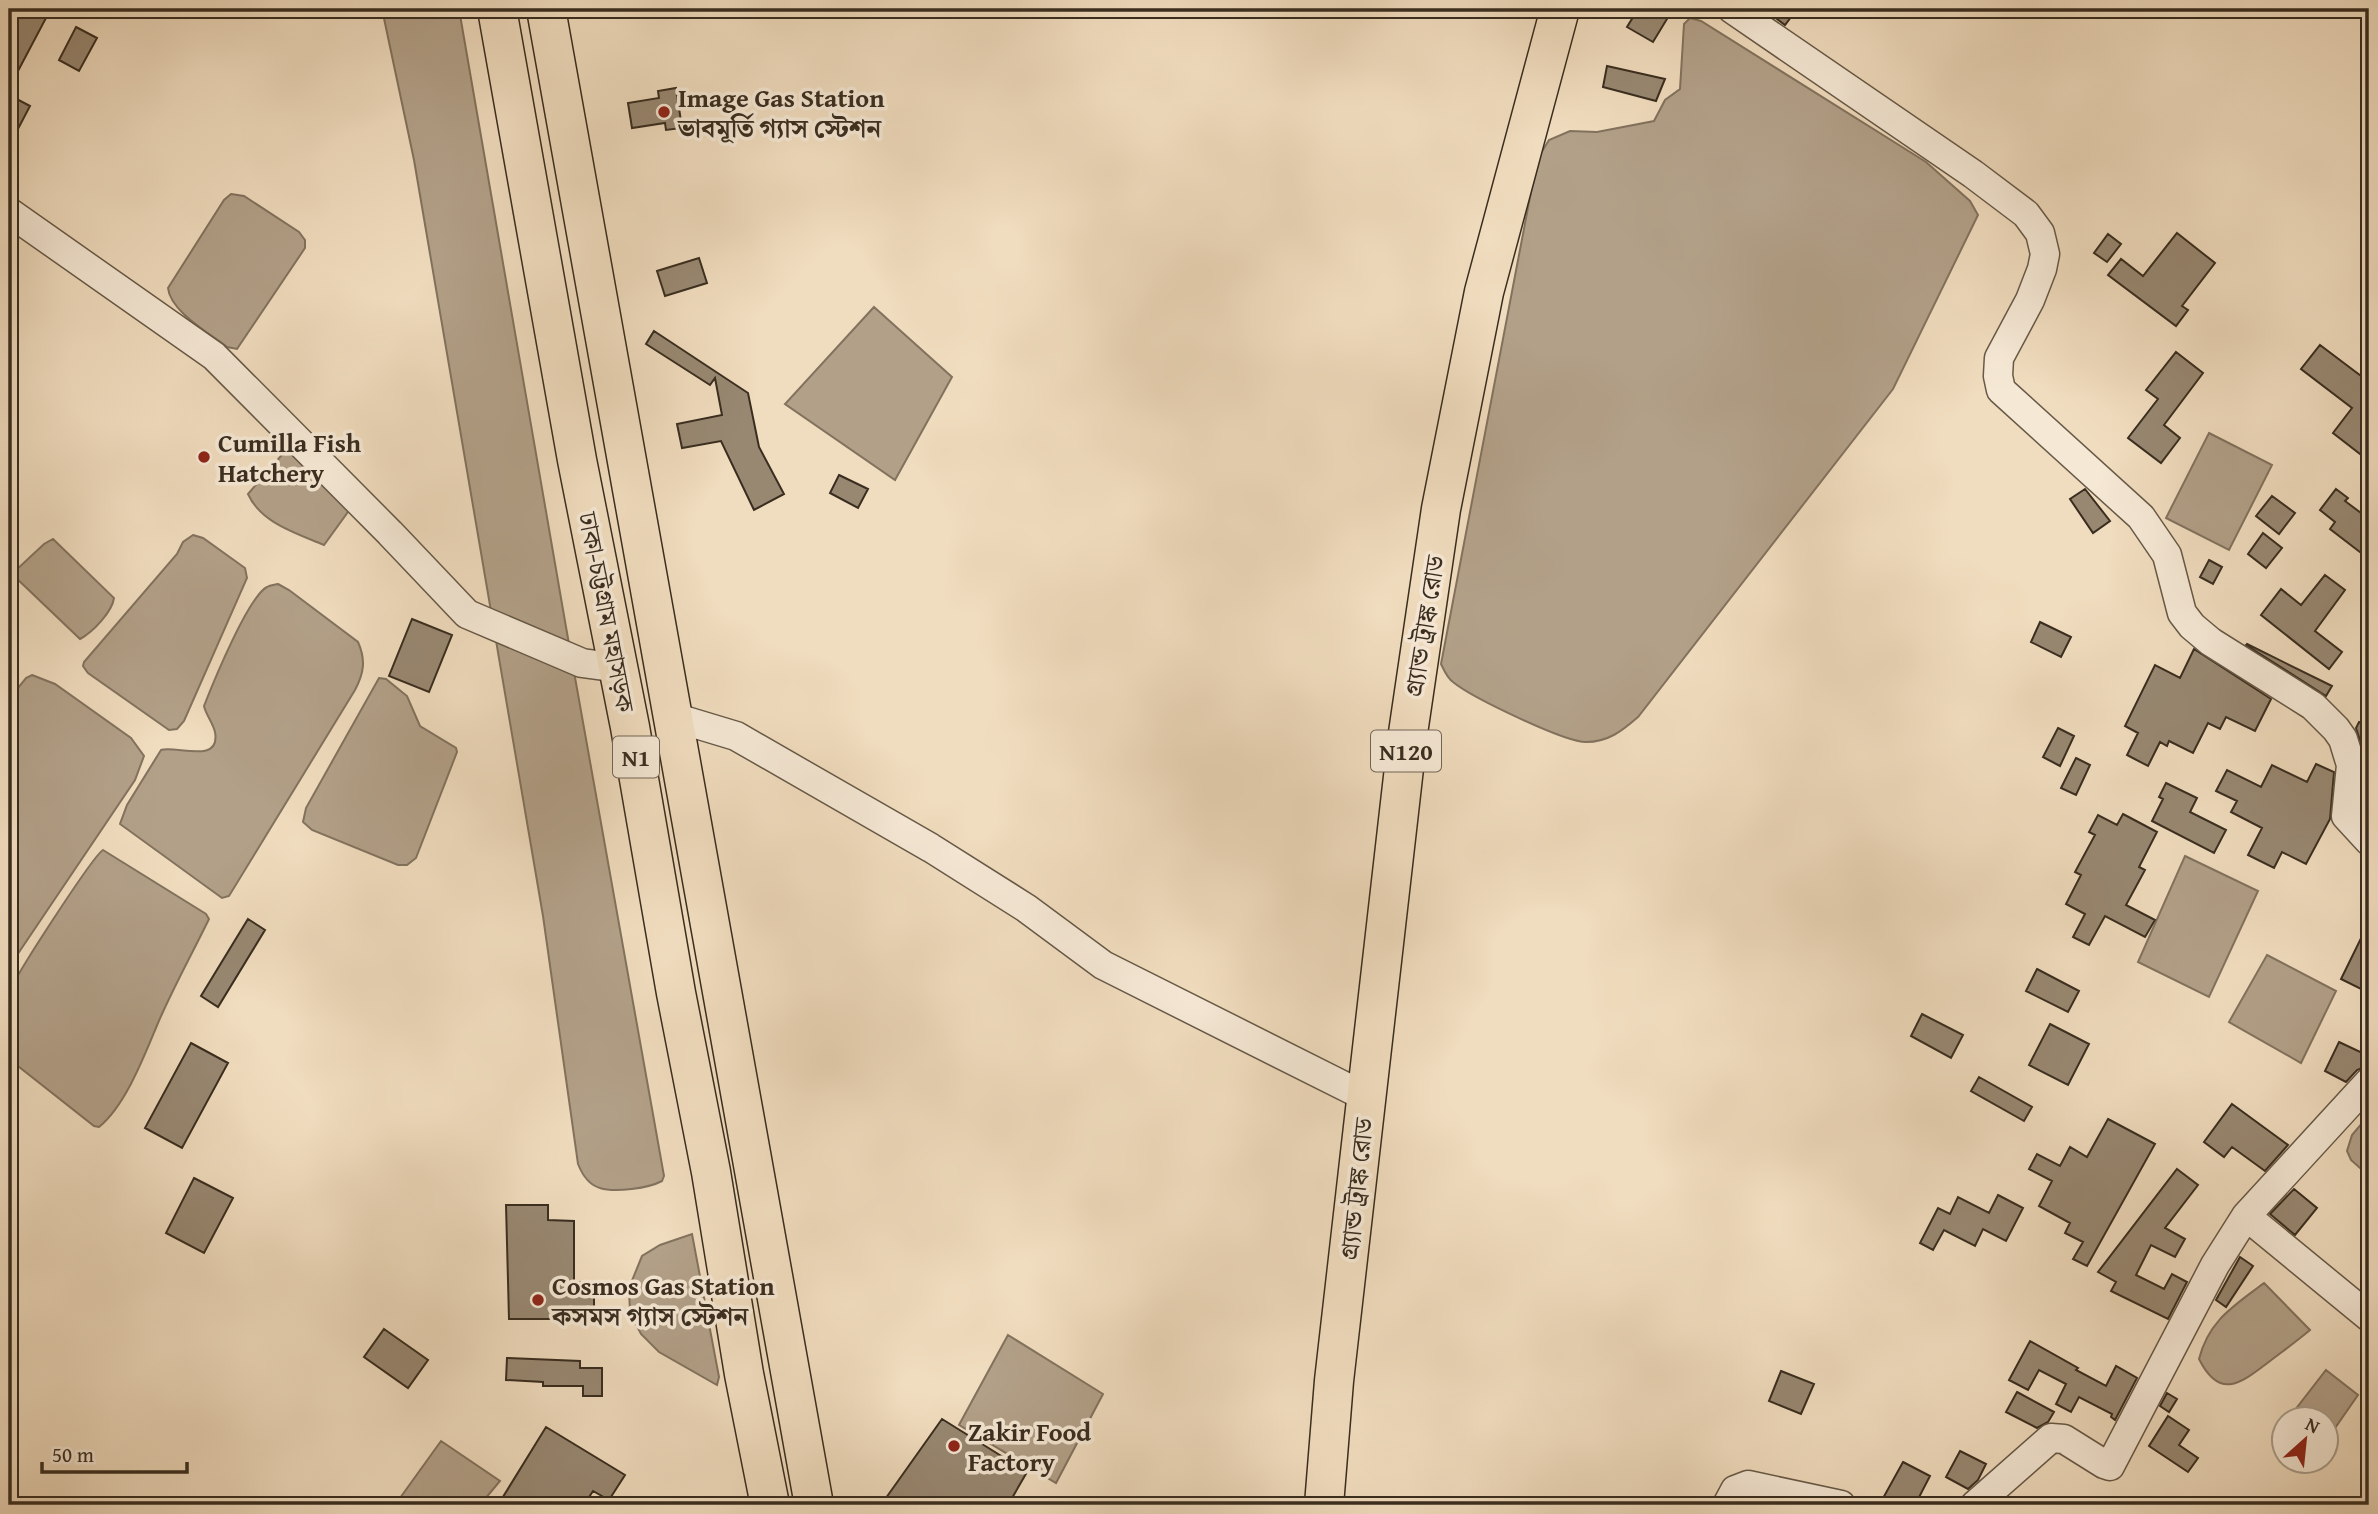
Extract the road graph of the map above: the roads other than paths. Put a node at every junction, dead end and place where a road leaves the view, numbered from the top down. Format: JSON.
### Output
{"nodes":[{"id":1,"x":496,"y":9,"type":"edge"},
{"id":2,"x":546,"y":9,"type":"edge"},
{"id":3,"x":1560,"y":9,"type":"edge"},
{"id":4,"x":1732,"y":9,"type":"edge"},
{"id":5,"x":9,"y":212,"type":"edge"},
{"id":6,"x":619,"y":668,"type":"junction"},
{"id":7,"x":673,"y":717,"type":"junction"},
{"id":8,"x":2369,"y":841,"type":"edge"},
{"id":9,"x":2369,"y":1082,"type":"edge"},
{"id":10,"x":1366,"y":1097,"type":"junction"},
{"id":11,"x":2246,"y":1216,"type":"junction"},
{"id":12,"x":2369,"y":1317,"type":"edge"},
{"id":13,"x":770,"y":1505,"type":"edge"},
{"id":14,"x":814,"y":1505,"type":"edge"},
{"id":15,"x":1324,"y":1505,"type":"edge"},
{"id":16,"x":1727,"y":1505,"type":"edge"},
{"id":17,"x":1841,"y":1505,"type":"edge"},
{"id":18,"x":1975,"y":1505,"type":"edge"}],
"edges":[{"from":1,"to":6,"type":"highway","name":"ঢাকা-চট্টগ্রাম মহাসড়ক","number":"N1"},
{"from":2,"to":7,"type":"highway","name":"ঢাকা-চট্টগ্রাম মহাসড়ক","number":"N1"},
{"from":3,"to":10,"type":"highway","name":"গ্র্যান্ড ট্রাঙ্ক রোড","number":"N120"},
{"from":4,"to":8,"type":"street"},
{"from":5,"to":6,"type":"street"},
{"from":6,"to":13,"type":"highway","name":"ঢাকা-চট্টগ্রাম মহাসড়ক","number":"N1"},
{"from":7,"to":10,"type":"street"},
{"from":7,"to":14,"type":"highway","name":"ঢাকা-চট্টগ্রাম মহাসড়ক","number":"N1"},
{"from":9,"to":11,"type":"street"},
{"from":10,"to":15,"type":"highway","name":"গ্র্যান্ড ট্রাঙ্ক রোড","number":"N120"},
{"from":11,"to":12,"type":"street"},
{"from":11,"to":18,"type":"street"},
{"from":16,"to":17,"type":"street"}]}
